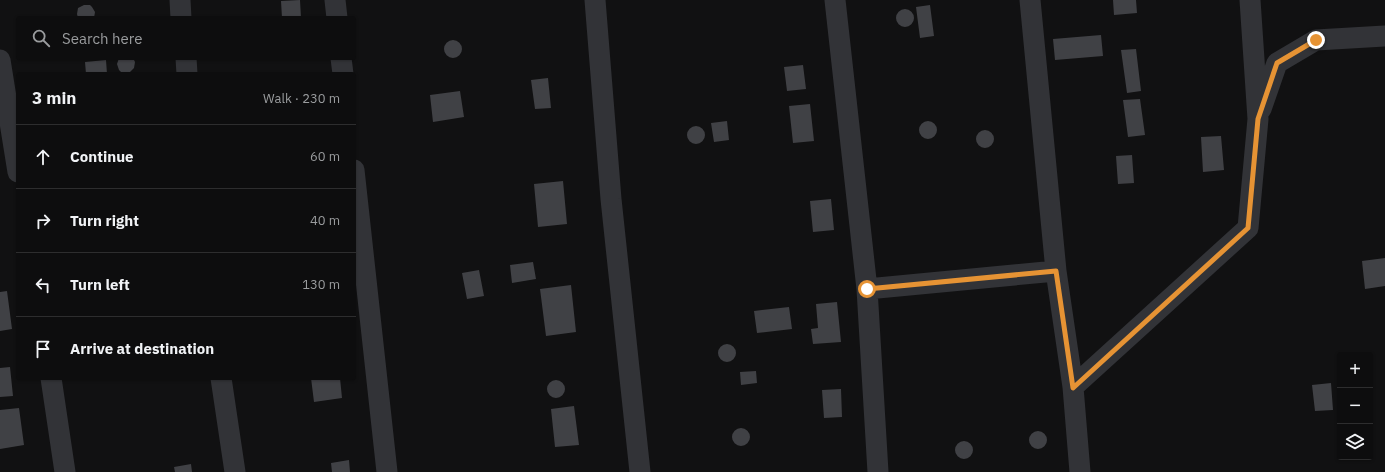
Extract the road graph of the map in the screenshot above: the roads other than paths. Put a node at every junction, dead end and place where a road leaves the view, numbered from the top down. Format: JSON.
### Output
{"nodes":[{"id":1,"x":180,"y":0,"type":"edge"},
{"id":2,"x":334,"y":0,"type":"edge"},
{"id":3,"x":595,"y":0,"type":"edge"},
{"id":4,"x":835,"y":0,"type":"edge"},
{"id":5,"x":1030,"y":0,"type":"edge"},
{"id":6,"x":1250,"y":0,"type":"edge"},
{"id":7,"x":182,"y":16,"type":"edge"},
{"id":8,"x":337,"y":16,"type":"edge"},
{"id":9,"x":1385,"y":36,"type":"edge"},
{"id":10,"x":0,"y":60,"type":"edge"},
{"id":11,"x":186,"y":60,"type":"edge"},
{"id":12,"x":341,"y":60,"type":"edge"},
{"id":13,"x":187,"y":72,"type":"edge"},
{"id":14,"x":343,"y":72,"type":"edge"},
{"id":15,"x":1258,"y":119,"type":"junction"},
{"id":16,"x":16,"y":160,"type":"edge"},
{"id":17,"x":356,"y":188,"type":"edge"},
{"id":18,"x":1056,"y":271,"type":"junction"},
{"id":19,"x":867,"y":289,"type":"junction"},
{"id":20,"x":51,"y":380,"type":"edge"},
{"id":21,"x":221,"y":380,"type":"edge"},
{"id":22,"x":1073,"y":388,"type":"junction"},
{"id":23,"x":65,"y":472,"type":"edge"},
{"id":24,"x":235,"y":472,"type":"edge"},
{"id":25,"x":387,"y":472,"type":"edge"},
{"id":26,"x":640,"y":472,"type":"edge"},
{"id":27,"x":878,"y":472,"type":"edge"},
{"id":28,"x":1080,"y":472,"type":"edge"}],
"edges":[{"from":1,"to":7,"type":"street"},
{"from":2,"to":8,"type":"street"},
{"from":3,"to":26,"type":"street"},
{"from":4,"to":19,"type":"street"},
{"from":5,"to":18,"type":"street"},
{"from":6,"to":15,"type":"street"},
{"from":9,"to":15,"type":"street"},
{"from":10,"to":16,"type":"street"},
{"from":11,"to":13,"type":"street"},
{"from":12,"to":14,"type":"street"},
{"from":15,"to":22,"type":"street"},
{"from":17,"to":25,"type":"street"},
{"from":18,"to":19,"type":"street"},
{"from":18,"to":22,"type":"street"},
{"from":19,"to":27,"type":"street"},
{"from":20,"to":23,"type":"street"},
{"from":21,"to":24,"type":"street"},
{"from":22,"to":28,"type":"street"}]}
